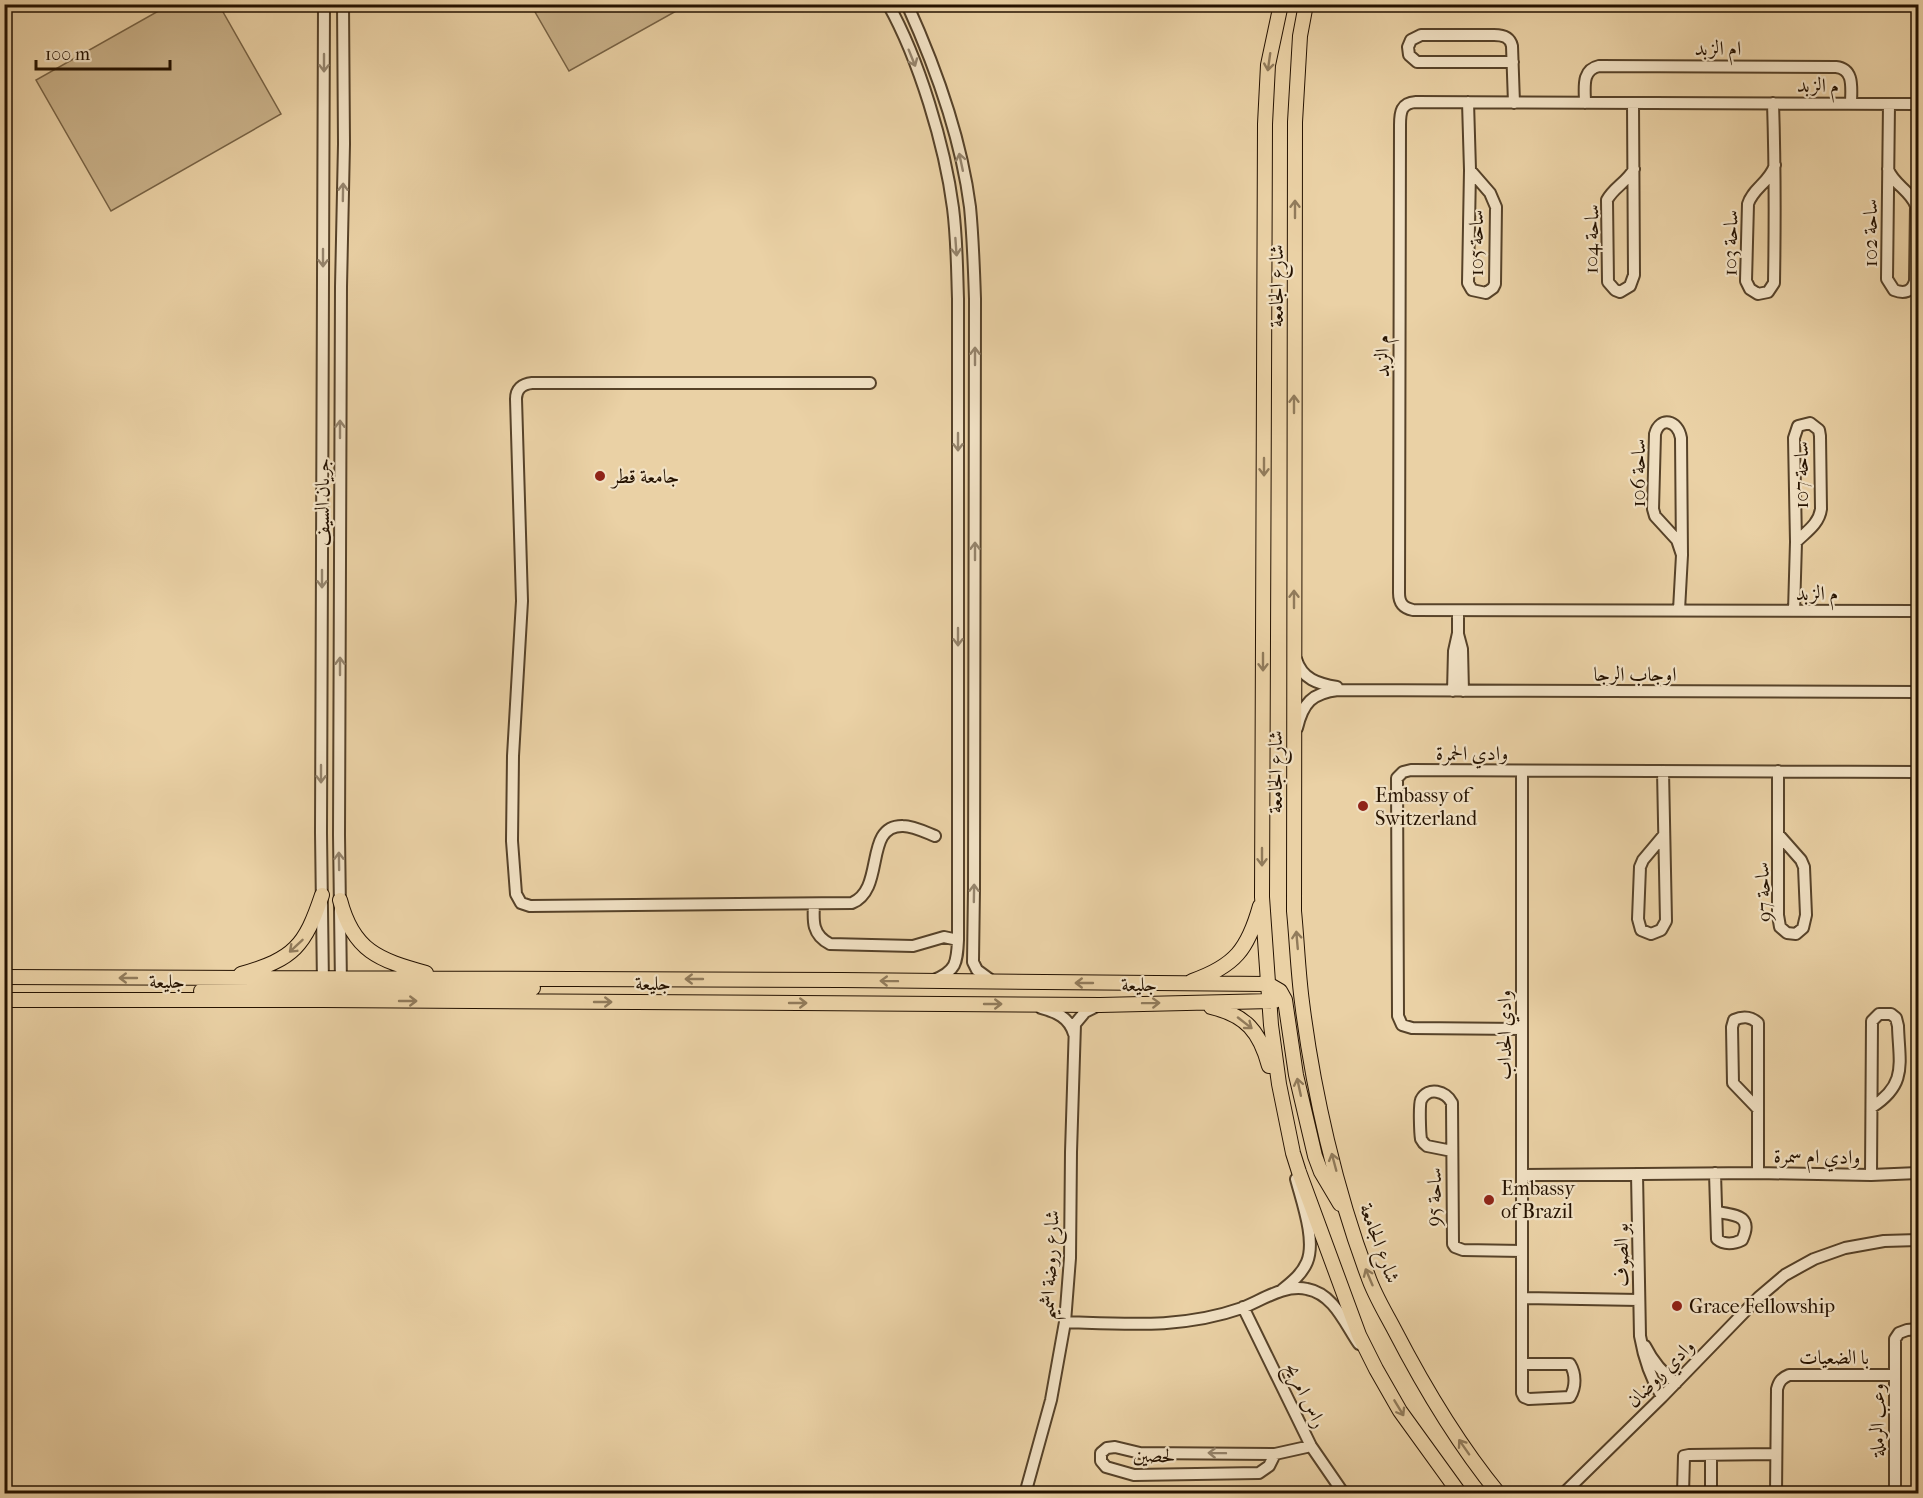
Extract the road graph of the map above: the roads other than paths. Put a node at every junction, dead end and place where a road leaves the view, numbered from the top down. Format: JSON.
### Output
{"nodes":[{"id":1,"x":324,"y":4,"type":"edge"},
{"id":2,"x":343,"y":4,"type":"edge"},
{"id":3,"x":888,"y":4,"type":"edge"},
{"id":4,"x":907,"y":4,"type":"edge"},
{"id":5,"x":1281,"y":4,"type":"edge"},
{"id":6,"x":1306,"y":4,"type":"edge"},
{"id":7,"x":1513,"y":62,"type":"junction"},
{"id":8,"x":1468,"y":102,"type":"junction"},
{"id":9,"x":1514,"y":103,"type":"junction"},
{"id":10,"x":1585,"y":103,"type":"junction"},
{"id":11,"x":1633,"y":103,"type":"junction"},
{"id":12,"x":1773,"y":103,"type":"junction"},
{"id":13,"x":1851,"y":104,"type":"junction"},
{"id":14,"x":1889,"y":104,"type":"junction"},
{"id":15,"x":1918,"y":104,"type":"edge"},
{"id":16,"x":323,"y":144,"type":"junction"},
{"id":17,"x":344,"y":144,"type":"junction"},
{"id":18,"x":1775,"y":165,"type":"junction"},
{"id":19,"x":1634,"y":169,"type":"junction"},
{"id":20,"x":1888,"y":169,"type":"junction"},
{"id":21,"x":1470,"y":170,"type":"junction"},
{"id":22,"x":323,"y":286,"type":"junction"},
{"id":23,"x":341,"y":287,"type":"junction"},
{"id":24,"x":870,"y":383,"type":"dead end"},
{"id":25,"x":1796,"y":542,"type":"junction"},
{"id":26,"x":1682,"y":555,"type":"junction"},
{"id":27,"x":1680,"y":610,"type":"junction"},
{"id":28,"x":1458,"y":611,"type":"junction"},
{"id":29,"x":1794,"y":611,"type":"junction"},
{"id":30,"x":1918,"y":611,"type":"edge"},
{"id":31,"x":1294,"y":636,"type":"junction"},
{"id":32,"x":1352,"y":690,"type":"junction"},
{"id":33,"x":1458,"y":692,"type":"junction"},
{"id":34,"x":1918,"y":692,"type":"edge"},
{"id":35,"x":1294,"y":744,"type":"junction"},
{"id":36,"x":1522,"y":771,"type":"junction"},
{"id":37,"x":1663,"y":771,"type":"junction"},
{"id":38,"x":1778,"y":771,"type":"junction"},
{"id":39,"x":1918,"y":772,"type":"edge"},
{"id":40,"x":1918,"y":833,"type":"edge"},
{"id":41,"x":1778,"y":834,"type":"junction"},
{"id":42,"x":1664,"y":835,"type":"junction"},
{"id":43,"x":934,"y":836,"type":"dead end"},
{"id":44,"x":1918,"y":845,"type":"edge"},
{"id":45,"x":322,"y":895,"type":"junction"},
{"id":46,"x":1262,"y":897,"type":"junction"},
{"id":47,"x":340,"y":900,"type":"junction"},
{"id":48,"x":814,"y":904,"type":"junction"},
{"id":49,"x":958,"y":924,"type":"junction"},
{"id":50,"x":974,"y":924,"type":"junction"},
{"id":51,"x":1918,"y":925,"type":"edge"},
{"id":52,"x":958,"y":940,"type":"junction"},
{"id":53,"x":4,"y":977,"type":"edge"},
{"id":54,"x":225,"y":978,"type":"junction"},
{"id":55,"x":443,"y":978,"type":"junction"},
{"id":56,"x":554,"y":978,"type":"junction"},
{"id":57,"x":930,"y":982,"type":"junction"},
{"id":58,"x":995,"y":982,"type":"junction"},
{"id":59,"x":1184,"y":984,"type":"junction"},
{"id":60,"x":1268,"y":984,"type":"junction"},
{"id":61,"x":323,"y":989,"type":"junction"},
{"id":62,"x":340,"y":989,"type":"junction"},
{"id":63,"x":1301,"y":999,"type":"junction"},
{"id":64,"x":4,"y":1000,"type":"edge"},
{"id":65,"x":1286,"y":1000,"type":"junction"},
{"id":66,"x":1269,"y":1001,"type":"junction"},
{"id":67,"x":1191,"y":1002,"type":"junction"},
{"id":68,"x":1029,"y":1004,"type":"junction"},
{"id":69,"x":1100,"y":1005,"type":"junction"},
{"id":70,"x":1522,"y":1029,"type":"junction"},
{"id":71,"x":1074,"y":1034,"type":"junction"},
{"id":72,"x":1279,"y":1084,"type":"junction"},
{"id":73,"x":1872,"y":1107,"type":"junction"},
{"id":74,"x":1758,"y":1109,"type":"junction"},
{"id":75,"x":1452,"y":1151,"type":"junction"},
{"id":76,"x":1293,"y":1153,"type":"junction"},
{"id":77,"x":1715,"y":1173,"type":"junction"},
{"id":78,"x":1758,"y":1173,"type":"junction"},
{"id":79,"x":1918,"y":1173,"type":"edge"},
{"id":80,"x":1522,"y":1174,"type":"junction"},
{"id":81,"x":1637,"y":1174,"type":"junction"},
{"id":82,"x":1871,"y":1175,"type":"junction"},
{"id":83,"x":1717,"y":1212,"type":"dead end"},
{"id":84,"x":1348,"y":1219,"type":"junction"},
{"id":85,"x":1918,"y":1240,"type":"edge"},
{"id":86,"x":1522,"y":1251,"type":"junction"},
{"id":87,"x":1281,"y":1291,"type":"junction"},
{"id":88,"x":1522,"y":1298,"type":"junction"},
{"id":89,"x":1639,"y":1300,"type":"junction"},
{"id":90,"x":1243,"y":1307,"type":"junction"},
{"id":91,"x":1065,"y":1322,"type":"junction"},
{"id":92,"x":1918,"y":1329,"type":"edge"},
{"id":93,"x":1640,"y":1335,"type":"junction"},
{"id":94,"x":1371,"y":1357,"type":"junction"},
{"id":95,"x":1522,"y":1364,"type":"junction"},
{"id":96,"x":1895,"y":1375,"type":"junction"},
{"id":97,"x":1676,"y":1383,"type":"junction"},
{"id":98,"x":1662,"y":1397,"type":"junction"},
{"id":99,"x":1311,"y":1446,"type":"junction"},
{"id":100,"x":1275,"y":1454,"type":"junction"},
{"id":101,"x":1775,"y":1454,"type":"junction"},
{"id":102,"x":1711,"y":1455,"type":"junction"},
{"id":103,"x":1488,"y":1480,"type":"junction"},
{"id":104,"x":1024,"y":1494,"type":"edge"},
{"id":105,"x":1344,"y":1494,"type":"edge"},
{"id":106,"x":1460,"y":1494,"type":"edge"},
{"id":107,"x":1499,"y":1494,"type":"edge"},
{"id":108,"x":1505,"y":1494,"type":"edge"},
{"id":109,"x":1563,"y":1494,"type":"edge"},
{"id":110,"x":1683,"y":1494,"type":"edge"},
{"id":111,"x":1711,"y":1494,"type":"edge"},
{"id":112,"x":1776,"y":1494,"type":"edge"},
{"id":113,"x":1895,"y":1494,"type":"edge"}],
"edges":[{"from":1,"to":16,"type":"street","name":"جريان السيف","one_way":true},
{"from":2,"to":17,"type":"street","name":"جريان السيف"},
{"from":3,"to":49,"type":"street","one_way":true},
{"from":50,"to":4,"type":"street","one_way":true},
{"from":5,"to":46,"type":"main road","name":"شارع الجامعة","one_way":true},
{"from":31,"to":6,"type":"main road","name":"شارع الجامعة","one_way":true},
{"from":7,"to":7,"type":"street"},
{"from":7,"to":9,"type":"street"},
{"from":8,"to":9,"type":"street","name":"م الزبد"},
{"from":8,"to":21,"type":"street","name":"ساحة 105"},
{"from":8,"to":28,"type":"street","name":"م الزبد"},
{"from":9,"to":10,"type":"street","name":"م الزبد"},
{"from":10,"to":11,"type":"street","name":"م الزبد"},
{"from":10,"to":13,"type":"street","name":"ام الزبد"},
{"from":11,"to":12,"type":"street","name":"م الزبد"},
{"from":11,"to":19,"type":"street","name":"ساحة 104"},
{"from":12,"to":13,"type":"street","name":"م الزبد"},
{"from":12,"to":18,"type":"street","name":"ساحة 103"},
{"from":13,"to":14,"type":"street","name":"م الزبد"},
{"from":14,"to":15,"type":"street","name":"م الزبد"},
{"from":14,"to":20,"type":"street","name":"ساحة 102"},
{"from":16,"to":17,"type":"street"},
{"from":16,"to":22,"type":"street","name":"جريان السيف","one_way":true},
{"from":23,"to":17,"type":"street","name":"جريان السيف","one_way":true},
{"from":18,"to":18,"type":"street","name":"ساحة 103"},
{"from":19,"to":19,"type":"street","name":"ساحة 104"},
{"from":20,"to":20,"type":"street","name":"ساحة 102"},
{"from":21,"to":21,"type":"street","name":"ساحة 105"},
{"from":22,"to":23,"type":"street"},
{"from":22,"to":45,"type":"street","name":"جريان السيف","one_way":true},
{"from":47,"to":23,"type":"street","name":"جريان السيف","one_way":true},
{"from":24,"to":48,"type":"street"},
{"from":25,"to":25,"type":"street","name":"ساحة 107"},
{"from":25,"to":29,"type":"street","name":"ساحة 107"},
{"from":26,"to":26,"type":"street","name":"ساحة 106"},
{"from":26,"to":27,"type":"street","name":"ساحة 106"},
{"from":27,"to":28,"type":"street","name":"م الزبد"},
{"from":27,"to":29,"type":"street","name":"م الزبد"},
{"from":28,"to":33,"type":"street"},
{"from":29,"to":30,"type":"street","name":"م الزبد"},
{"from":31,"to":32,"type":"street","name":"اوجاب الرجا"},
{"from":31,"to":35,"type":"main road","name":"شارع الجامعة"},
{"from":32,"to":33,"type":"street","name":"اوجاب الرجا"},
{"from":32,"to":35,"type":"street","name":"اوجاب الرجا"},
{"from":33,"to":34,"type":"street","name":"اوجاب الرجا"},
{"from":63,"to":35,"type":"main road","name":"شارع الجامعة","one_way":true},
{"from":36,"to":37,"type":"street","name":"وادي الحمرة"},
{"from":36,"to":70,"type":"street","name":"وادي الحداب"},
{"from":36,"to":70,"type":"street","name":"وادي الحمرة"},
{"from":37,"to":38,"type":"street","name":"وادي الحمرة"},
{"from":37,"to":42,"type":"street"},
{"from":38,"to":39,"type":"street","name":"وادي الحمرة"},
{"from":38,"to":41,"type":"street","name":"ساحة 97"},
{"from":39,"to":40,"type":"street"},
{"from":41,"to":41,"type":"street","name":"ساحة 97"},
{"from":42,"to":42,"type":"street"},
{"from":43,"to":48,"type":"street"},
{"from":44,"to":51,"type":"street"},
{"from":45,"to":54,"type":"main road","one_way":true},
{"from":45,"to":61,"type":"street","name":"جريان السيف"},
{"from":46,"to":59,"type":"main road"},
{"from":46,"to":60,"type":"main road","name":"شارع الجامعة"},
{"from":47,"to":55,"type":"main road"},
{"from":47,"to":62,"type":"street","name":"جريان السيف"},
{"from":48,"to":52,"type":"street"},
{"from":49,"to":50,"type":"street"},
{"from":49,"to":52,"type":"street"},
{"from":50,"to":58,"type":"street"},
{"from":52,"to":57,"type":"street"},
{"from":54,"to":53,"type":"main road","name":"جليعة","one_way":true},
{"from":54,"to":61,"type":"main road","name":"جليعة"},
{"from":55,"to":56,"type":"main road","name":"جليعة"},
{"from":55,"to":62,"type":"main road","name":"جليعة"},
{"from":57,"to":56,"type":"main road","name":"جليعة","one_way":true},
{"from":56,"to":62,"type":"main road"},
{"from":57,"to":58,"type":"main road","name":"جليعة"},
{"from":59,"to":58,"type":"main road","name":"جليعة","one_way":true},
{"from":59,"to":60,"type":"main road","name":"جليعة"},
{"from":60,"to":65,"type":"main road"},
{"from":60,"to":66,"type":"main road","name":"شارع الجامعة"},
{"from":61,"to":62,"type":"main road","name":"جليعة"},
{"from":61,"to":62,"type":"main road"},
{"from":61,"to":64,"type":"main road","name":"جليعة"},
{"from":62,"to":68,"type":"main road","name":"جليعة","one_way":true},
{"from":63,"to":65,"type":"main road","name":"جليعة"},
{"from":84,"to":63,"type":"main road","name":"شارع الجامعة","one_way":true},
{"from":65,"to":66,"type":"main road","name":"جليعة"},
{"from":84,"to":65,"type":"main road","one_way":true},
{"from":66,"to":67,"type":"main road","name":"جليعة"},
{"from":66,"to":72,"type":"main road","name":"شارع الجامعة"},
{"from":69,"to":67,"type":"main road","name":"جليعة","one_way":true},
{"from":67,"to":72,"type":"main road","one_way":true},
{"from":68,"to":69,"type":"main road","name":"جليعة"},
{"from":68,"to":71,"type":"street"},
{"from":69,"to":71,"type":"street"},
{"from":70,"to":80,"type":"street","name":"وادي الحداب"},
{"from":71,"to":91,"type":"street","name":"شارع روضة اشميم"},
{"from":72,"to":76,"type":"main road","name":"شارع الجامعة"},
{"from":73,"to":73,"type":"street"},
{"from":73,"to":82,"type":"street"},
{"from":74,"to":74,"type":"street"},
{"from":74,"to":78,"type":"street"},
{"from":75,"to":75,"type":"street","name":"ساحة 95"},
{"from":75,"to":86,"type":"street","name":"ساحة 95"},
{"from":76,"to":87,"type":"street"},
{"from":76,"to":94,"type":"main road","name":"شارع الجامعة"},
{"from":77,"to":78,"type":"street","name":"وادي ام سمرة"},
{"from":77,"to":81,"type":"street","name":"وادي ام سمرة"},
{"from":77,"to":83,"type":"street"},
{"from":78,"to":82,"type":"street","name":"وادي ام سمرة"},
{"from":79,"to":82,"type":"street","name":"وادي ام سمرة"},
{"from":80,"to":81,"type":"street","name":"وادي ام سمرة"},
{"from":80,"to":86,"type":"street","name":"وادي الحداب"},
{"from":81,"to":89,"type":"street","name":"بو الصوف"},
{"from":103,"to":84,"type":"main road","name":"شارع الجامعة","one_way":true},
{"from":85,"to":97,"type":"street","name":"وادي روضان"},
{"from":86,"to":88,"type":"street","name":"وادي الحداب"},
{"from":87,"to":90,"type":"street"},
{"from":87,"to":94,"type":"street"},
{"from":88,"to":89,"type":"street"},
{"from":88,"to":95,"type":"street","name":"وادي الحداب"},
{"from":89,"to":93,"type":"street","name":"بو الصوف"},
{"from":90,"to":91,"type":"street"},
{"from":90,"to":99,"type":"street","name":"راس امريح"},
{"from":91,"to":104,"type":"street","name":"شارع روضة اشميم"},
{"from":92,"to":96,"type":"street","name":"وعب الرملة"},
{"from":93,"to":97,"type":"street","name":"بو الصوف"},
{"from":93,"to":98,"type":"street","name":"بو الصوف"},
{"from":94,"to":106,"type":"main road","name":"شارع الجامعة","one_way":true},
{"from":95,"to":95,"type":"street","name":"وادي الحداب"},
{"from":96,"to":101,"type":"street","name":"با الضعيات"},
{"from":96,"to":113,"type":"street","name":"وعب الرملة"},
{"from":97,"to":98,"type":"street","name":"وادي روضان"},
{"from":98,"to":109,"type":"street","name":"وادي روضان"},
{"from":99,"to":100,"type":"street","name":"لحصين"},
{"from":99,"to":105,"type":"street","name":"راس امريح"},
{"from":100,"to":100,"type":"street","name":"لحصين","one_way":true},
{"from":101,"to":102,"type":"street"},
{"from":101,"to":112,"type":"street","name":"با الضعيات"},
{"from":102,"to":110,"type":"street"},
{"from":102,"to":111,"type":"street"},
{"from":103,"to":107,"type":"main road","name":"شارع الجامعة"},
{"from":103,"to":108,"type":"street"}]}
